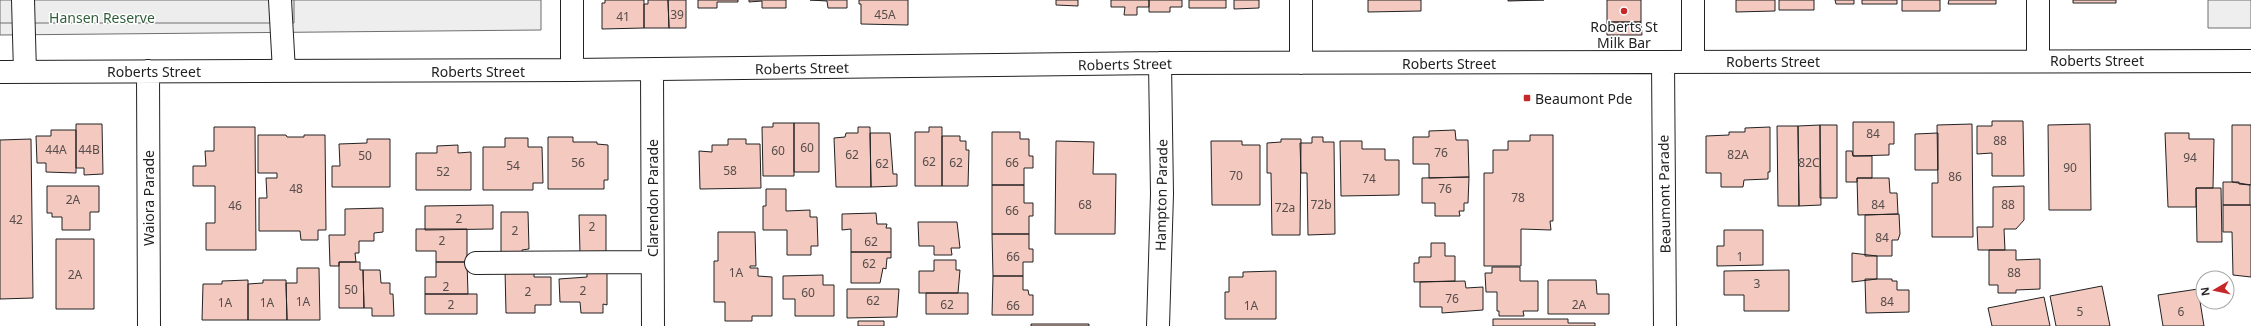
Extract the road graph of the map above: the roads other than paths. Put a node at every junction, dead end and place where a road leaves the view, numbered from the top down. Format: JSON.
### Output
{"nodes":[{"id":1,"x":23,"y":0,"type":"edge"},
{"id":2,"x":280,"y":0,"type":"edge"},
{"id":3,"x":572,"y":0,"type":"edge"},
{"id":4,"x":1301,"y":0,"type":"edge"},
{"id":5,"x":1693,"y":0,"type":"edge"},
{"id":6,"x":2038,"y":0,"type":"edge"},
{"id":7,"x":2038,"y":60,"type":"junction"},
{"id":8,"x":2251,"y":61,"type":"edge"},
{"id":9,"x":1662,"y":62,"type":"junction"},
{"id":10,"x":1693,"y":62,"type":"junction"},
{"id":11,"x":1160,"y":63,"type":"junction"},
{"id":12,"x":1301,"y":63,"type":"junction"},
{"id":13,"x":572,"y":70,"type":"junction"},
{"id":14,"x":652,"y":70,"type":"junction"},
{"id":15,"x":148,"y":71,"type":"junction"},
{"id":16,"x":284,"y":71,"type":"junction"},
{"id":17,"x":0,"y":72,"type":"edge"},
{"id":18,"x":25,"y":72,"type":"junction"},
{"id":19,"x":652,"y":262,"type":"junction"},
{"id":20,"x":476,"y":263,"type":"dead end"},
{"id":21,"x":149,"y":326,"type":"edge"},
{"id":22,"x":653,"y":326,"type":"edge"},
{"id":23,"x":1158,"y":326,"type":"edge"},
{"id":24,"x":1665,"y":326,"type":"edge"}],
"edges":[{"from":1,"to":18,"type":"street"},
{"from":2,"to":16,"type":"street"},
{"from":3,"to":13,"type":"street"},
{"from":4,"to":12,"type":"street"},
{"from":5,"to":10,"type":"street"},
{"from":6,"to":7,"type":"street"},
{"from":7,"to":8,"type":"street","name":"Roberts Street"},
{"from":7,"to":10,"type":"street","name":"Roberts Street"},
{"from":9,"to":10,"type":"street","name":"Roberts Street"},
{"from":9,"to":12,"type":"street","name":"Roberts Street"},
{"from":9,"to":24,"type":"street","name":"Beaumont Parade"},
{"from":11,"to":12,"type":"street","name":"Roberts Street"},
{"from":11,"to":14,"type":"street","name":"Roberts Street"},
{"from":11,"to":23,"type":"street","name":"Hampton Parade"},
{"from":13,"to":14,"type":"street","name":"Roberts Street"},
{"from":13,"to":16,"type":"street","name":"Roberts Street"},
{"from":14,"to":19,"type":"street","name":"Clarendon Parade"},
{"from":15,"to":16,"type":"street","name":"Roberts Street"},
{"from":15,"to":18,"type":"street","name":"Roberts Street"},
{"from":15,"to":21,"type":"street","name":"Waiora Parade"},
{"from":17,"to":18,"type":"street","name":"Roberts Street"},
{"from":19,"to":20,"type":"street"},
{"from":19,"to":22,"type":"street","name":"Clarendon Parade"}]}
